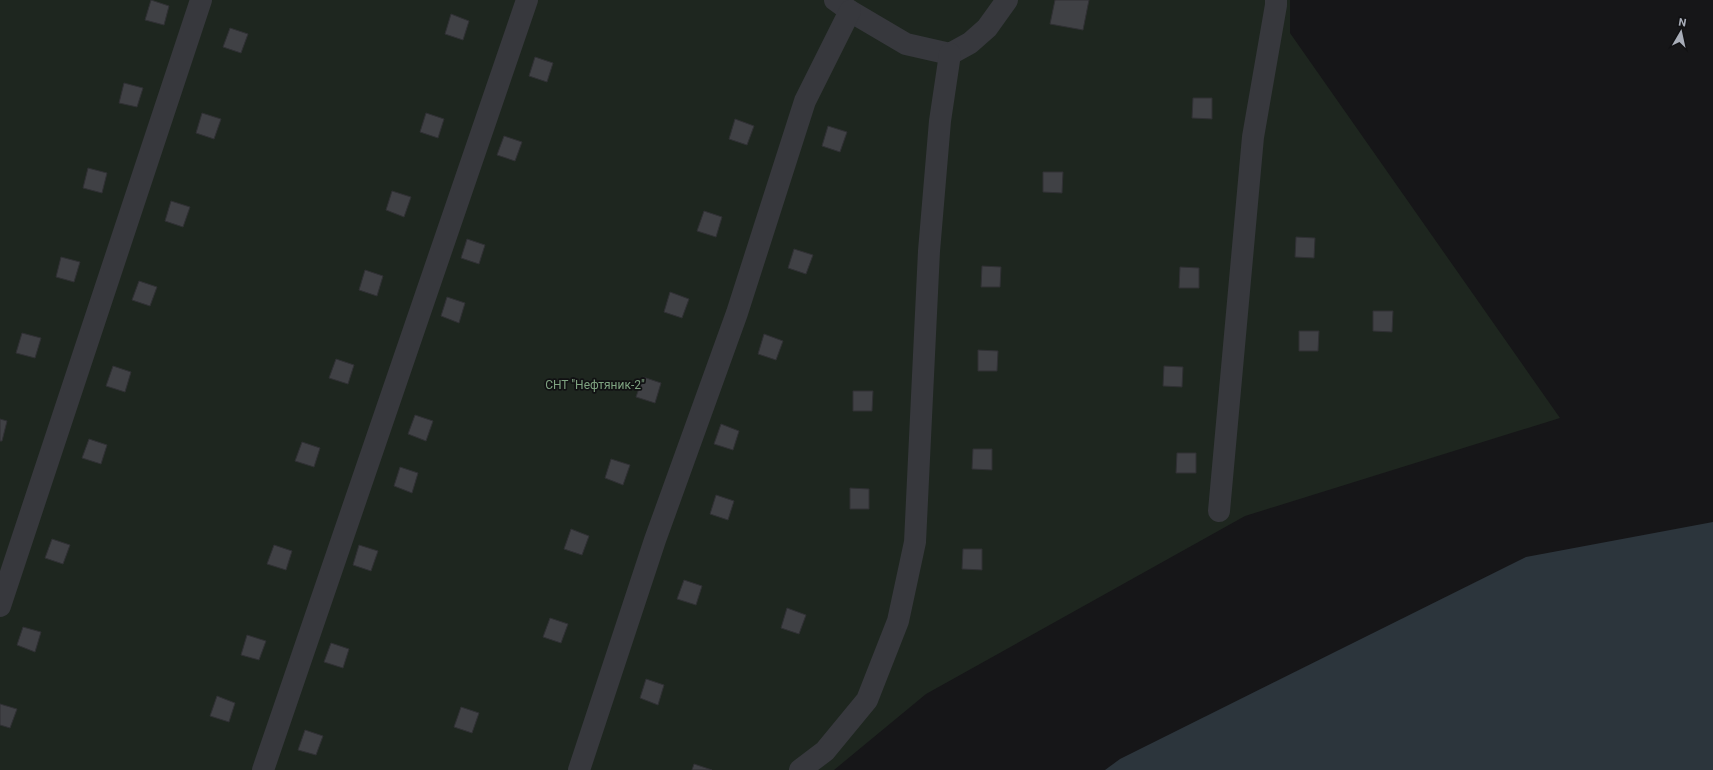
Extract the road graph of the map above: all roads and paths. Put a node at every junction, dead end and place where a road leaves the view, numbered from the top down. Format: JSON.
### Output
{"nodes":[{"id":1,"x":201,"y":0,"type":"edge"},
{"id":2,"x":526,"y":0,"type":"edge"},
{"id":3,"x":1007,"y":0,"type":"edge"},
{"id":4,"x":1276,"y":0,"type":"edge"},
{"id":5,"x":843,"y":6,"type":"edge"},
{"id":6,"x":950,"y":54,"type":"junction"},
{"id":7,"x":1219,"y":511,"type":"dead end"},
{"id":8,"x":0,"y":606,"type":"edge"},
{"id":9,"x":263,"y":770,"type":"edge"},
{"id":10,"x":580,"y":770,"type":"edge"},
{"id":11,"x":800,"y":770,"type":"edge"}],
"edges":[{"from":1,"to":8,"type":"lane"},
{"from":2,"to":9,"type":"lane"},
{"from":3,"to":6,"type":"lane"},
{"from":4,"to":7,"type":"lane"},
{"from":5,"to":6,"type":"lane"},
{"from":5,"to":10,"type":"lane"},
{"from":6,"to":11,"type":"lane"}]}
